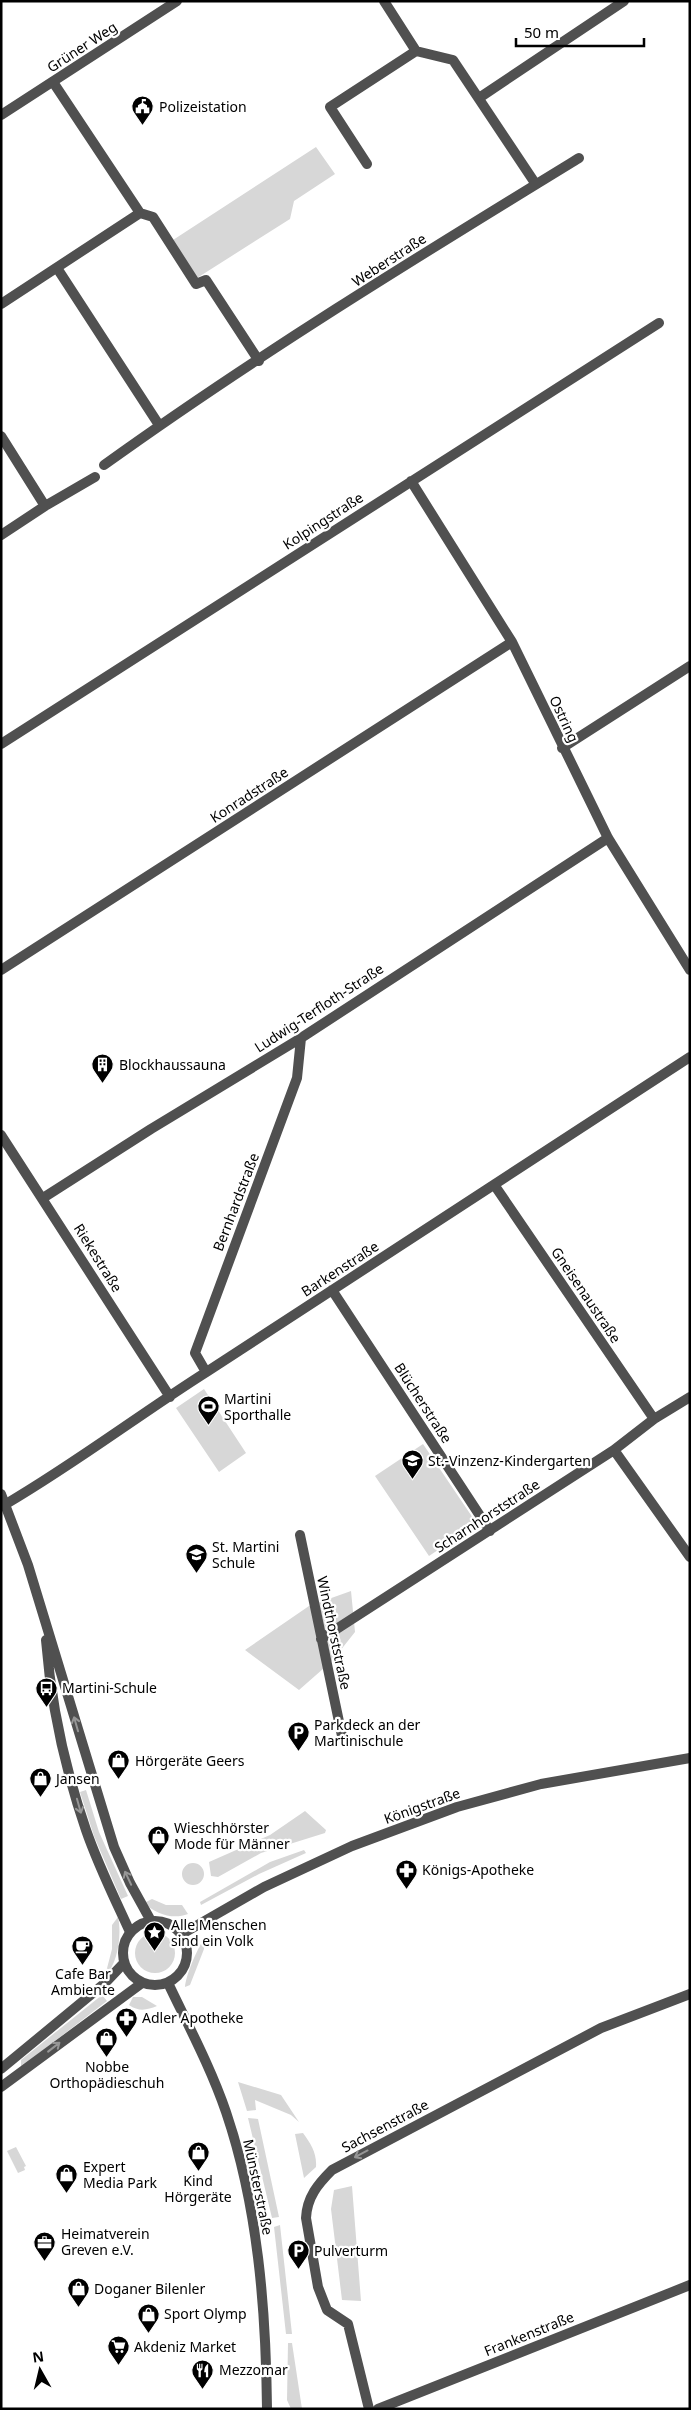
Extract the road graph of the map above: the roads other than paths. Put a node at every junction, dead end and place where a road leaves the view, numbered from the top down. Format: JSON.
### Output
{"nodes":[{"id":1,"x":177,"y":1,"type":"edge"},
{"id":2,"x":384,"y":1,"type":"edge"},
{"id":3,"x":624,"y":1,"type":"edge"},
{"id":4,"x":416,"y":51,"type":"junction"},
{"id":5,"x":53,"y":82,"type":"junction"},
{"id":6,"x":479,"y":98,"type":"junction"},
{"id":7,"x":1,"y":115,"type":"edge"},
{"id":8,"x":579,"y":158,"type":"dead end"},
{"id":9,"x":367,"y":164,"type":"dead end"},
{"id":10,"x":535,"y":183,"type":"junction"},
{"id":11,"x":140,"y":214,"type":"junction"},
{"id":12,"x":58,"y":268,"type":"junction"},
{"id":13,"x":1,"y":304,"type":"edge"},
{"id":14,"x":659,"y":323,"type":"dead end"},
{"id":15,"x":259,"y":361,"type":"junction"},
{"id":16,"x":159,"y":426,"type":"junction"},
{"id":17,"x":1,"y":436,"type":"edge"},
{"id":18,"x":104,"y":465,"type":"dead end"},
{"id":19,"x":95,"y":477,"type":"dead end"},
{"id":20,"x":412,"y":481,"type":"junction"},
{"id":21,"x":45,"y":506,"type":"junction"},
{"id":22,"x":1,"y":535,"type":"edge"},
{"id":23,"x":512,"y":642,"type":"junction"},
{"id":24,"x":690,"y":666,"type":"edge"},
{"id":25,"x":1,"y":744,"type":"edge"},
{"id":26,"x":562,"y":748,"type":"junction"},
{"id":27,"x":608,"y":838,"type":"junction"},
{"id":28,"x":1,"y":970,"type":"edge"},
{"id":29,"x":690,"y":970,"type":"edge"},
{"id":30,"x":301,"y":1038,"type":"junction"},
{"id":31,"x":690,"y":1057,"type":"edge"},
{"id":32,"x":1,"y":1135,"type":"edge"},
{"id":33,"x":495,"y":1186,"type":"junction"},
{"id":34,"x":43,"y":1198,"type":"junction"},
{"id":35,"x":332,"y":1290,"type":"junction"},
{"id":36,"x":206,"y":1372,"type":"junction"},
{"id":37,"x":690,"y":1396,"type":"edge"},
{"id":38,"x":170,"y":1397,"type":"junction"},
{"id":39,"x":654,"y":1419,"type":"junction"},
{"id":40,"x":614,"y":1450,"type":"junction"},
{"id":41,"x":1,"y":1494,"type":"edge"},
{"id":42,"x":6,"y":1504,"type":"junction"},
{"id":43,"x":490,"y":1531,"type":"junction"},
{"id":44,"x":300,"y":1535,"type":"dead end"},
{"id":45,"x":690,"y":1557,"type":"edge"},
{"id":46,"x":45,"y":1625,"type":"junction"},
{"id":47,"x":321,"y":1640,"type":"junction"},
{"id":48,"x":342,"y":1736,"type":"dead end"},
{"id":49,"x":690,"y":1758,"type":"edge"},
{"id":50,"x":151,"y":1920,"type":"junction"},
{"id":51,"x":130,"y":1932,"type":"junction"},
{"id":52,"x":182,"y":1934,"type":"junction"},
{"id":53,"x":124,"y":1963,"type":"junction"},
{"id":54,"x":142,"y":1983,"type":"junction"},
{"id":55,"x":168,"y":1983,"type":"junction"},
{"id":56,"x":690,"y":1994,"type":"edge"},
{"id":57,"x":1,"y":2069,"type":"edge"},
{"id":58,"x":1,"y":2087,"type":"edge"},
{"id":59,"x":690,"y":2285,"type":"edge"},
{"id":60,"x":267,"y":2409,"type":"edge"},
{"id":61,"x":369,"y":2409,"type":"edge"},
{"id":62,"x":378,"y":2409,"type":"edge"}],
"edges":[{"from":1,"to":5,"type":"street","name":"Grüner Weg"},
{"from":2,"to":4,"type":"street"},
{"from":3,"to":6,"type":"street"},
{"from":4,"to":6,"type":"street"},
{"from":4,"to":9,"type":"street"},
{"from":5,"to":7,"type":"street","name":"Grüner Weg"},
{"from":5,"to":11,"type":"street"},
{"from":6,"to":10,"type":"street"},
{"from":8,"to":10,"type":"street","name":"Weberstraße"},
{"from":10,"to":15,"type":"street","name":"Weberstraße"},
{"from":11,"to":12,"type":"street"},
{"from":11,"to":15,"type":"street"},
{"from":12,"to":13,"type":"street"},
{"from":12,"to":16,"type":"street"},
{"from":14,"to":20,"type":"street","name":"Kolpingstraße"},
{"from":15,"to":16,"type":"street","name":"Weberstraße"},
{"from":16,"to":18,"type":"street","name":"Weberstraße"},
{"from":17,"to":21,"type":"street"},
{"from":19,"to":21,"type":"street"},
{"from":20,"to":23,"type":"street","name":"Ostring"},
{"from":20,"to":25,"type":"street","name":"Kolpingstraße"},
{"from":21,"to":22,"type":"street"},
{"from":23,"to":26,"type":"street","name":"Ostring"},
{"from":23,"to":28,"type":"street","name":"Konradstraße"},
{"from":24,"to":26,"type":"street"},
{"from":26,"to":27,"type":"street","name":"Ostring"},
{"from":27,"to":29,"type":"street","name":"Ostring"},
{"from":27,"to":30,"type":"street","name":"Ludwig-Terfloth-Straße"},
{"from":30,"to":34,"type":"street","name":"Ludwig-Terfloth-Straße"},
{"from":30,"to":36,"type":"street","name":"Bernhardstraße"},
{"from":31,"to":33,"type":"street","name":"Barkenstraße"},
{"from":32,"to":34,"type":"street","name":"Riekestraße"},
{"from":33,"to":35,"type":"street","name":"Barkenstraße"},
{"from":33,"to":39,"type":"street","name":"Gneisenaustraße"},
{"from":34,"to":38,"type":"street","name":"Riekestraße"},
{"from":35,"to":36,"type":"street","name":"Barkenstraße"},
{"from":35,"to":43,"type":"street","name":"Blücherstraße"},
{"from":36,"to":38,"type":"street","name":"Barkenstraße"},
{"from":37,"to":39,"type":"street","name":"Scharnhorststraße"},
{"from":38,"to":42,"type":"street","name":"Barkenstraße"},
{"from":39,"to":40,"type":"street","name":"Scharnhorststraße"},
{"from":40,"to":43,"type":"street","name":"Scharnhorststraße"},
{"from":40,"to":45,"type":"street"},
{"from":41,"to":42,"type":"street"},
{"from":42,"to":46,"type":"street"},
{"from":43,"to":47,"type":"street","name":"Scharnhorststraße"},
{"from":44,"to":47,"type":"street","name":"Windthorststraße"},
{"from":50,"to":46,"type":"street","one_way":true},
{"from":46,"to":51,"type":"street","one_way":true},
{"from":47,"to":48,"type":"street","name":"Windthorststraße"},
{"from":49,"to":52,"type":"street","name":"Königstraße"},
{"from":50,"to":51,"type":"street"},
{"from":50,"to":52,"type":"street"},
{"from":51,"to":53,"type":"street"},
{"from":52,"to":55,"type":"street"},
{"from":53,"to":54,"type":"street"},
{"from":53,"to":57,"type":"street"},
{"from":54,"to":55,"type":"street"},
{"from":58,"to":54,"type":"street","one_way":true},
{"from":55,"to":60,"type":"street","name":"Münsterstraße"},
{"from":56,"to":61,"type":"street","name":"Sachsenstraße","one_way":true},
{"from":59,"to":62,"type":"street","name":"Frankenstraße"}]}
